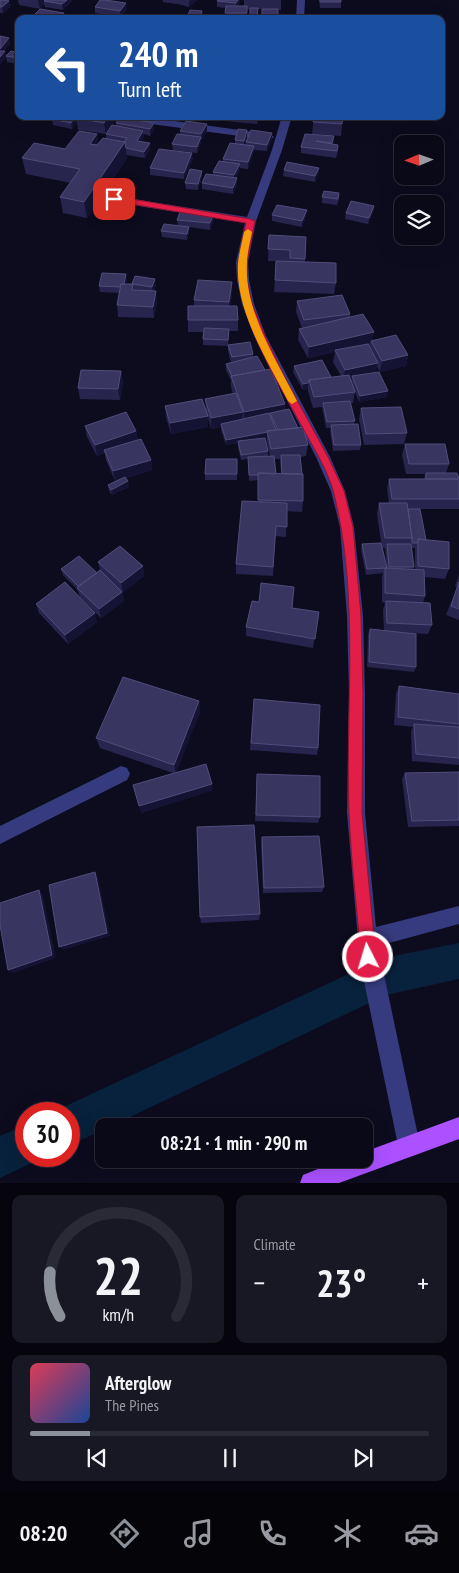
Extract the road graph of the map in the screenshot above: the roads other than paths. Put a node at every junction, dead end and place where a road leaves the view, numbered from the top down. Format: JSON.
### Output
{"nodes":[{"id":1,"x":301,"y":0,"type":"edge"},
{"id":2,"x":300,"y":15,"type":"edge"},
{"id":3,"x":145,"y":120,"type":"edge"},
{"id":4,"x":285,"y":120,"type":"edge"},
{"id":5,"x":280,"y":138,"type":"junction"},
{"id":6,"x":114,"y":199,"type":"dead end"},
{"id":7,"x":250,"y":221,"type":"junction"},
{"id":8,"x":121,"y":774,"type":"dead end"},
{"id":9,"x":0,"y":835,"type":"edge"},
{"id":10,"x":459,"y":915,"type":"edge"},
{"id":11,"x":368,"y":948,"type":"junction"},
{"id":12,"x":459,"y":1128,"type":"edge"},
{"id":13,"x":408,"y":1145,"type":"junction"},
{"id":14,"x":310,"y":1183,"type":"edge"}],
"edges":[{"from":1,"to":2,"type":"street"},
{"from":3,"to":5,"type":"street"},
{"from":4,"to":5,"type":"street"},
{"from":5,"to":7,"type":"street"},
{"from":6,"to":7,"type":"street"},
{"from":7,"to":11,"type":"street"},
{"from":8,"to":9,"type":"street"},
{"from":10,"to":11,"type":"street"},
{"from":11,"to":13,"type":"street"},
{"from":12,"to":13,"type":"main road"},
{"from":13,"to":14,"type":"main road"}]}
